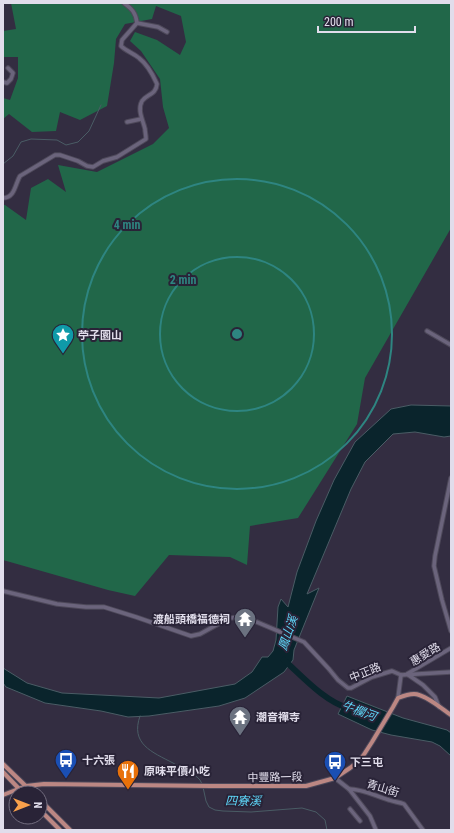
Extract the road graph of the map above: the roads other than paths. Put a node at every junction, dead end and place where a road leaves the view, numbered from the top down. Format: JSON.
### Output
{"nodes":[{"id":1,"x":124,"y":3,"type":"edge"},
{"id":2,"x":137,"y":23,"type":"junction"},
{"id":3,"x":167,"y":32,"type":"dead end"},
{"id":4,"x":8,"y":68,"type":"dead end"},
{"id":5,"x":3,"y":82,"type":"edge"},
{"id":6,"x":141,"y":119,"type":"junction"},
{"id":7,"x":127,"y":122,"type":"dead end"},
{"id":8,"x":3,"y":198,"type":"edge"},
{"id":9,"x":426,"y":331,"type":"dead end"},
{"id":10,"x":451,"y":345,"type":"edge"},
{"id":11,"x":451,"y":478,"type":"edge"},
{"id":12,"x":450,"y":485,"type":"edge"},
{"id":13,"x":3,"y":591,"type":"edge"},
{"id":14,"x":451,"y":631,"type":"edge"},
{"id":15,"x":451,"y":648,"type":"edge"},
{"id":16,"x":451,"y":672,"type":"edge"},
{"id":17,"x":408,"y":674,"type":"junction"},
{"id":18,"x":401,"y":675,"type":"junction"},
{"id":19,"x":398,"y":698,"type":"junction"},
{"id":20,"x":439,"y":707,"type":"junction"},
{"id":21,"x":451,"y":715,"type":"edge"},
{"id":22,"x":3,"y":764,"type":"edge"},
{"id":23,"x":3,"y":772,"type":"edge"},
{"id":24,"x":335,"y":778,"type":"junction"},
{"id":25,"x":15,"y":785,"type":"edge"},
{"id":26,"x":25,"y":785,"type":"edge"},
{"id":27,"x":35,"y":785,"type":"edge"},
{"id":28,"x":349,"y":789,"type":"junction"},
{"id":29,"x":48,"y":808,"type":"edge"},
{"id":30,"x":350,"y":809,"type":"dead end"},
{"id":31,"x":48,"y":818,"type":"edge"},
{"id":32,"x":360,"y":821,"type":"dead end"},
{"id":33,"x":60,"y":830,"type":"edge"},
{"id":34,"x":70,"y":830,"type":"edge"},
{"id":35,"x":376,"y":830,"type":"edge"},
{"id":36,"x":423,"y":830,"type":"edge"}],
"edges":[{"from":1,"to":2,"type":"street"},
{"from":2,"to":3,"type":"street"},
{"from":2,"to":6,"type":"street"},
{"from":4,"to":5,"type":"street"},
{"from":6,"to":7,"type":"street"},
{"from":6,"to":8,"type":"street"},
{"from":9,"to":10,"type":"street"},
{"from":11,"to":12,"type":"street"},
{"from":12,"to":14,"type":"street"},
{"from":13,"to":18,"type":"street","name":"中正路"},
{"from":15,"to":17,"type":"street","name":"惠愛路"},
{"from":16,"to":17,"type":"street","name":"中正路"},
{"from":17,"to":18,"type":"street","name":"中正路"},
{"from":17,"to":20,"type":"street"},
{"from":18,"to":19,"type":"street"},
{"from":19,"to":20,"type":"main road"},
{"from":19,"to":24,"type":"main road","name":"中豐路一段"},
{"from":20,"to":21,"type":"main road"},
{"from":22,"to":26,"type":"main road"},
{"from":23,"to":25,"type":"main road"},
{"from":24,"to":27,"type":"main road","name":"中豐路一段"},
{"from":24,"to":28,"type":"street"},
{"from":28,"to":35,"type":"street"},
{"from":28,"to":36,"type":"street","name":"青山街"},
{"from":29,"to":34,"type":"main road"},
{"from":30,"to":32,"type":"street"},
{"from":31,"to":33,"type":"main road"}]}
